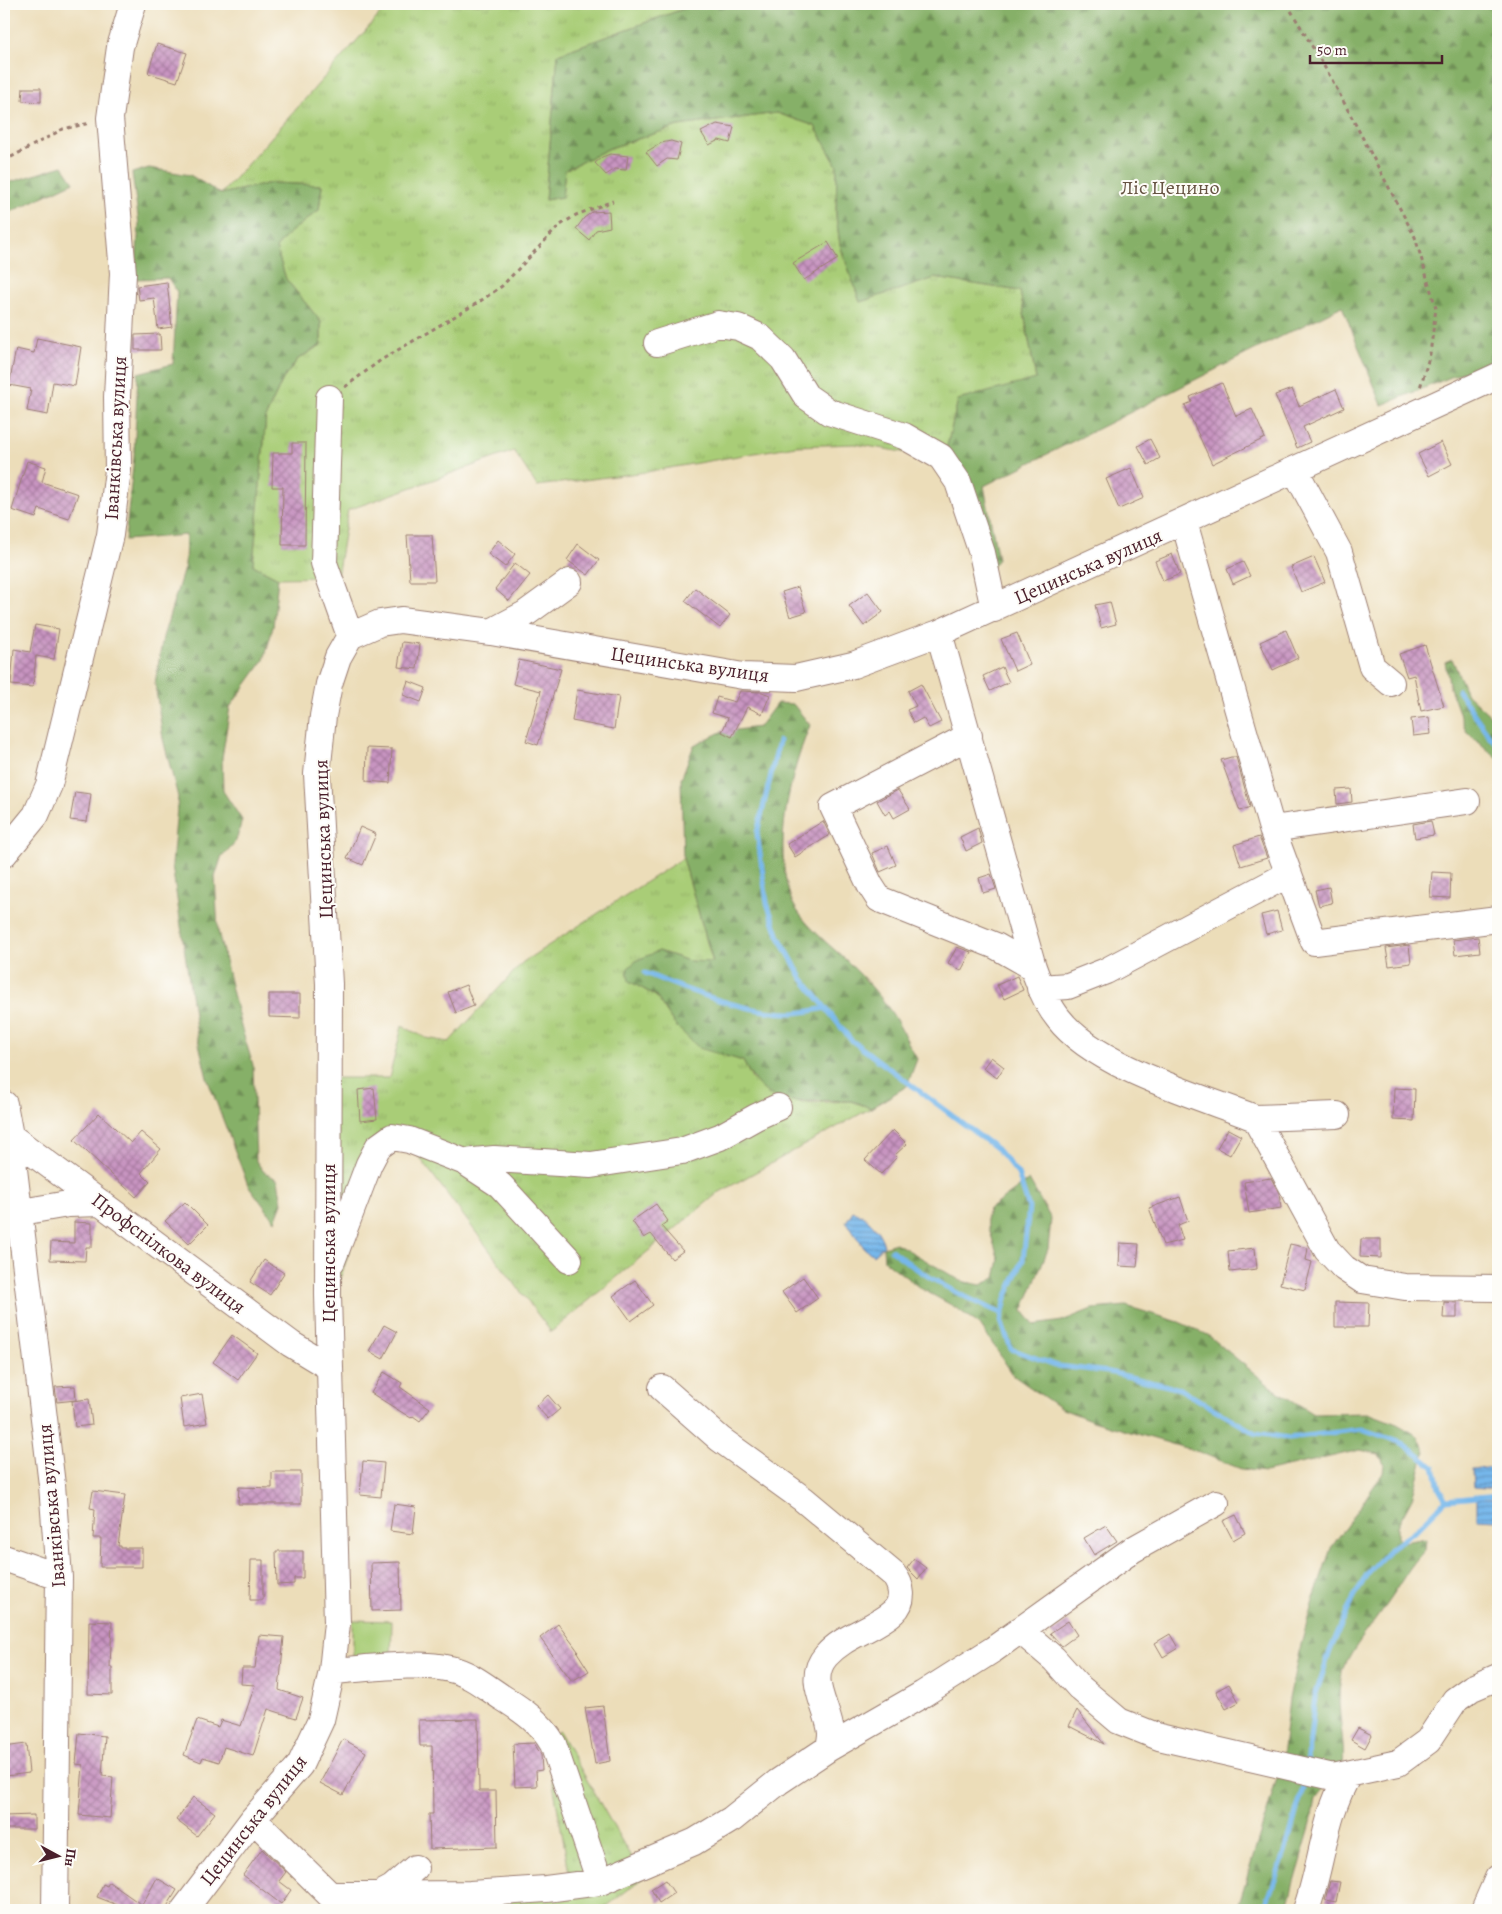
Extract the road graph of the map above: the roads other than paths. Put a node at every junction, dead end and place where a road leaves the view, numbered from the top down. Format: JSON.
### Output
{"nodes":[{"id":1,"x":133,"y":4,"type":"edge"},
{"id":2,"x":656,"y":344,"type":"dead end"},
{"id":3,"x":1496,"y":379,"type":"edge"},
{"id":4,"x":329,"y":398,"type":"road end"},
{"id":5,"x":1295,"y":470,"type":"junction"},
{"id":6,"x":1184,"y":522,"type":"junction"},
{"id":7,"x":569,"y":582,"type":"dead end"},
{"id":8,"x":994,"y":609,"type":"junction"},
{"id":9,"x":491,"y":632,"type":"junction"},
{"id":10,"x":939,"y":633,"type":"junction"},
{"id":11,"x":350,"y":636,"type":"junction"},
{"id":12,"x":1391,"y":683,"type":"dead end"},
{"id":13,"x":969,"y":736,"type":"junction"},
{"id":14,"x":1467,"y":801,"type":"dead end"},
{"id":15,"x":1272,"y":829,"type":"junction"},
{"id":16,"x":4,"y":854,"type":"edge"},
{"id":17,"x":1287,"y":875,"type":"junction"},
{"id":18,"x":1498,"y":919,"type":"edge"},
{"id":19,"x":1037,"y":977,"type":"junction"},
{"id":20,"x":4,"y":1104,"type":"edge"},
{"id":21,"x":778,"y":1107,"type":"dead end"},
{"id":22,"x":1336,"y":1115,"type":"dead end"},
{"id":23,"x":1255,"y":1118,"type":"junction"},
{"id":24,"x":10,"y":1136,"type":"junction"},
{"id":25,"x":466,"y":1162,"type":"junction"},
{"id":26,"x":101,"y":1203,"type":"junction"},
{"id":27,"x":12,"y":1214,"type":"edge"},
{"id":28,"x":569,"y":1260,"type":"dead end"},
{"id":29,"x":328,"y":1271,"type":"junction"},
{"id":30,"x":1498,"y":1288,"type":"edge"},
{"id":31,"x":329,"y":1367,"type":"junction"},
{"id":32,"x":662,"y":1388,"type":"dead end"},
{"id":33,"x":1216,"y":1503,"type":"dead end"},
{"id":34,"x":4,"y":1558,"type":"edge"},
{"id":35,"x":58,"y":1577,"type":"junction"},
{"id":36,"x":1020,"y":1630,"type":"junction"},
{"id":37,"x":332,"y":1671,"type":"junction"},
{"id":38,"x":1498,"y":1677,"type":"edge"},
{"id":39,"x":829,"y":1748,"type":"junction"},
{"id":40,"x":1349,"y":1774,"type":"junction"},
{"id":41,"x":252,"y":1819,"type":"junction"},
{"id":42,"x":415,"y":1868,"type":"dead end"},
{"id":43,"x":1498,"y":1878,"type":"edge"},
{"id":44,"x":600,"y":1882,"type":"junction"},
{"id":45,"x":377,"y":1896,"type":"junction"},
{"id":46,"x":338,"y":1902,"type":"edge"},
{"id":47,"x":55,"y":1910,"type":"edge"},
{"id":48,"x":184,"y":1910,"type":"edge"},
{"id":49,"x":1306,"y":1910,"type":"edge"},
{"id":50,"x":1484,"y":1910,"type":"edge"}],
"edges":[{"from":1,"to":16,"type":"street","name":"Іванківська вулиця"},
{"from":2,"to":8,"type":"street"},
{"from":3,"to":5,"type":"street","name":"Цецинська вулиця"},
{"from":4,"to":11,"type":"street"},
{"from":5,"to":6,"type":"street","name":"Цецинська вулиця"},
{"from":5,"to":12,"type":"street"},
{"from":6,"to":8,"type":"street","name":"Цецинська вулиця"},
{"from":6,"to":15,"type":"street"},
{"from":7,"to":9,"type":"street"},
{"from":8,"to":10,"type":"street","name":"Цецинська вулиця"},
{"from":9,"to":10,"type":"street","name":"Цецинська вулиця"},
{"from":9,"to":11,"type":"street","name":"Цецинська вулиця"},
{"from":10,"to":13,"type":"street"},
{"from":11,"to":29,"type":"street","name":"Цецинська вулиця"},
{"from":13,"to":19,"type":"street"},
{"from":13,"to":19,"type":"street"},
{"from":14,"to":15,"type":"street"},
{"from":15,"to":17,"type":"street"},
{"from":17,"to":18,"type":"street"},
{"from":17,"to":19,"type":"street"},
{"from":19,"to":23,"type":"street"},
{"from":20,"to":24,"type":"street","name":"Іванківська вулиця"},
{"from":21,"to":25,"type":"street"},
{"from":22,"to":23,"type":"street"},
{"from":23,"to":30,"type":"street"},
{"from":24,"to":26,"type":"street","name":"Профспілкова вулиця"},
{"from":24,"to":27,"type":"street","name":"Іванківська вулиця"},
{"from":25,"to":28,"type":"street"},
{"from":25,"to":29,"type":"street"},
{"from":26,"to":27,"type":"street"},
{"from":26,"to":31,"type":"street","name":"Профспілкова вулиця"},
{"from":27,"to":35,"type":"street","name":"Іванківська вулиця"},
{"from":29,"to":31,"type":"street","name":"Цецинська вулиця"},
{"from":31,"to":37,"type":"street","name":"Цецинська вулиця"},
{"from":32,"to":39,"type":"street"},
{"from":33,"to":36,"type":"street"},
{"from":34,"to":35,"type":"street"},
{"from":35,"to":47,"type":"street","name":"Іванківська вулиця"},
{"from":36,"to":39,"type":"street"},
{"from":36,"to":40,"type":"street"},
{"from":37,"to":41,"type":"street","name":"Цецинська вулиця"},
{"from":37,"to":44,"type":"street"},
{"from":38,"to":40,"type":"street"},
{"from":39,"to":44,"type":"street"},
{"from":40,"to":49,"type":"street"},
{"from":41,"to":46,"type":"street"},
{"from":41,"to":48,"type":"street","name":"Цецинська вулиця"},
{"from":42,"to":45,"type":"street"},
{"from":43,"to":50,"type":"street"},
{"from":44,"to":45,"type":"street"},
{"from":45,"to":46,"type":"street"}]}
